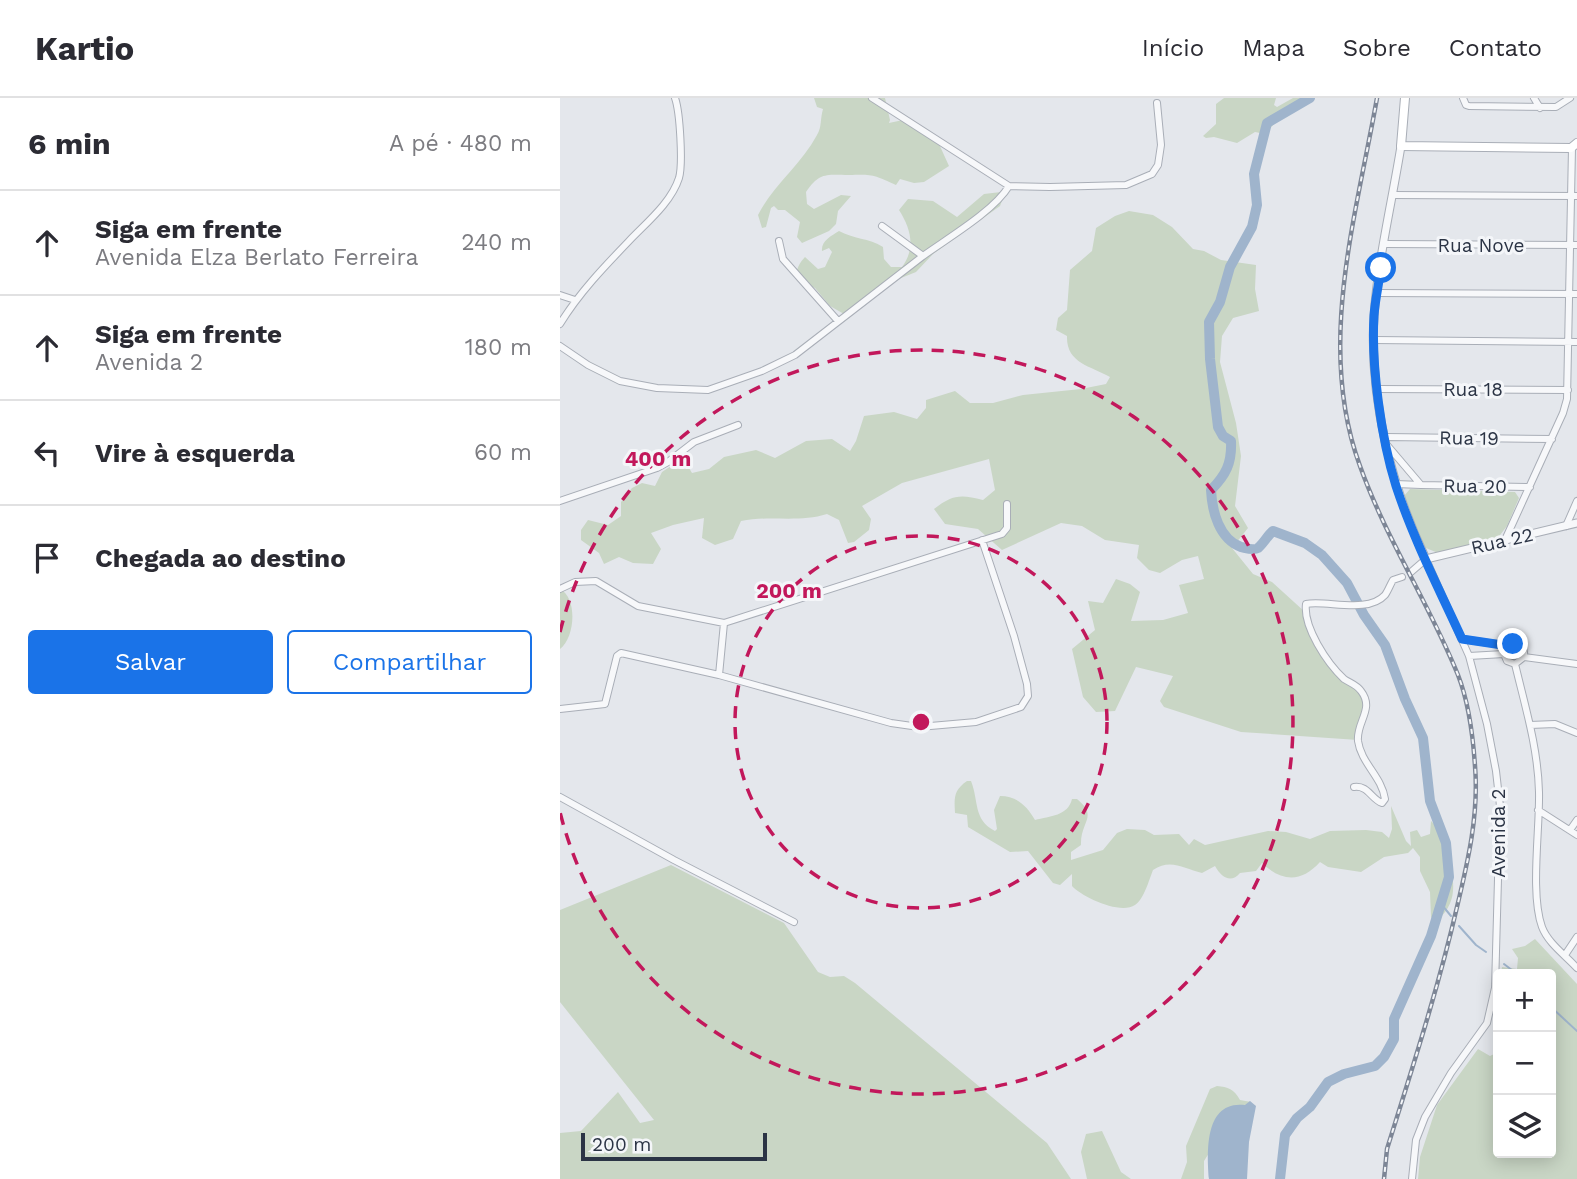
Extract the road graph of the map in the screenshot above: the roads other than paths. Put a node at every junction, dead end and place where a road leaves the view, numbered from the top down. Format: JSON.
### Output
{"nodes":[{"id":1,"x":675,"y":98,"type":"edge"},
{"id":2,"x":872,"y":98,"type":"edge"},
{"id":3,"x":1405,"y":98,"type":"edge"},
{"id":4,"x":1526,"y":98,"type":"edge"},
{"id":5,"x":1534,"y":98,"type":"edge"},
{"id":6,"x":1570,"y":98,"type":"edge"},
{"id":7,"x":1464,"y":101,"type":"edge"},
{"id":8,"x":1157,"y":103,"type":"dead end"},
{"id":9,"x":1519,"y":108,"type":"junction"},
{"id":10,"x":1540,"y":108,"type":"junction"},
{"id":11,"x":1401,"y":146,"type":"junction"},
{"id":12,"x":1575,"y":146,"type":"edge"},
{"id":13,"x":1009,"y":186,"type":"junction"},
{"id":14,"x":1393,"y":195,"type":"junction"},
{"id":15,"x":1573,"y":196,"type":"edge"},
{"id":16,"x":882,"y":226,"type":"dead end"},
{"id":17,"x":779,"y":241,"type":"dead end"},
{"id":18,"x":1385,"y":244,"type":"junction"},
{"id":19,"x":1573,"y":245,"type":"edge"},
{"id":20,"x":923,"y":256,"type":"junction"},
{"id":21,"x":1377,"y":293,"type":"junction"},
{"id":22,"x":1573,"y":294,"type":"edge"},
{"id":23,"x":560,"y":295,"type":"edge"},
{"id":24,"x":575,"y":300,"type":"junction"},
{"id":25,"x":838,"y":321,"type":"junction"},
{"id":26,"x":560,"y":324,"type":"edge"},
{"id":27,"x":1374,"y":340,"type":"junction"},
{"id":28,"x":1573,"y":342,"type":"edge"},
{"id":29,"x":560,"y":346,"type":"edge"},
{"id":30,"x":1378,"y":389,"type":"junction"},
{"id":31,"x":1568,"y":390,"type":"junction"},
{"id":32,"x":738,"y":425,"type":"dead end"},
{"id":33,"x":1552,"y":439,"type":"junction"},
{"id":34,"x":1387,"y":441,"type":"junction"},
{"id":35,"x":1396,"y":484,"type":"junction"},
{"id":36,"x":1421,"y":485,"type":"junction"},
{"id":37,"x":1530,"y":487,"type":"junction"},
{"id":38,"x":560,"y":501,"type":"edge"},
{"id":39,"x":1577,"y":501,"type":"edge"},
{"id":40,"x":1007,"y":504,"type":"dead end"},
{"id":41,"x":1577,"y":523,"type":"edge"},
{"id":42,"x":1566,"y":526,"type":"junction"},
{"id":43,"x":982,"y":540,"type":"junction"},
{"id":44,"x":1505,"y":540,"type":"junction"},
{"id":45,"x":1426,"y":559,"type":"junction"},
{"id":46,"x":1411,"y":572,"type":"dead end"},
{"id":47,"x":1402,"y":577,"type":"dead end"},
{"id":48,"x":560,"y":589,"type":"edge"},
{"id":49,"x":724,"y":623,"type":"junction"},
{"id":50,"x":1462,"y":639,"type":"junction"},
{"id":51,"x":1509,"y":646,"type":"junction"},
{"id":52,"x":1504,"y":654,"type":"junction"},
{"id":53,"x":1469,"y":656,"type":"junction"},
{"id":54,"x":1524,"y":657,"type":"junction"},
{"id":55,"x":1515,"y":664,"type":"junction"},
{"id":56,"x":1577,"y":664,"type":"edge"},
{"id":57,"x":719,"y":675,"type":"junction"},
{"id":58,"x":560,"y":709,"type":"edge"},
{"id":59,"x":1530,"y":725,"type":"junction"},
{"id":60,"x":1577,"y":733,"type":"edge"},
{"id":61,"x":1354,"y":787,"type":"dead end"},
{"id":62,"x":560,"y":797,"type":"edge"},
{"id":63,"x":1538,"y":810,"type":"junction"},
{"id":64,"x":1577,"y":820,"type":"edge"},
{"id":65,"x":1570,"y":830,"type":"junction"},
{"id":66,"x":1577,"y":835,"type":"edge"},
{"id":67,"x":794,"y":922,"type":"dead end"},
{"id":68,"x":1577,"y":937,"type":"edge"},
{"id":69,"x":1565,"y":955,"type":"junction"},
{"id":70,"x":1577,"y":968,"type":"edge"},
{"id":71,"x":1412,"y":1179,"type":"edge"}],
"edges":[{"from":1,"to":24,"type":"street"},
{"from":2,"to":13,"type":"street"},
{"from":3,"to":11,"type":"main road"},
{"from":4,"to":9,"type":"street"},
{"from":5,"to":10,"type":"street"},
{"from":6,"to":10,"type":"street"},
{"from":7,"to":9,"type":"street"},
{"from":8,"to":13,"type":"street"},
{"from":9,"to":10,"type":"street"},
{"from":11,"to":12,"type":"main road"},
{"from":11,"to":14,"type":"street","name":"Avenida 2"},
{"from":12,"to":15,"type":"street"},
{"from":13,"to":20,"type":"street"},
{"from":14,"to":15,"type":"street"},
{"from":14,"to":18,"type":"street","name":"Avenida 2"},
{"from":15,"to":19,"type":"street"},
{"from":16,"to":20,"type":"street"},
{"from":17,"to":25,"type":"street"},
{"from":18,"to":19,"type":"street","name":"Rua Nove"},
{"from":18,"to":21,"type":"street","name":"Avenida 2"},
{"from":19,"to":22,"type":"street"},
{"from":20,"to":25,"type":"street"},
{"from":21,"to":22,"type":"street"},
{"from":21,"to":27,"type":"street","name":"Avenida 2"},
{"from":22,"to":28,"type":"street"},
{"from":23,"to":24,"type":"street"},
{"from":24,"to":26,"type":"street"},
{"from":25,"to":29,"type":"street"},
{"from":27,"to":28,"type":"street"},
{"from":27,"to":30,"type":"street","name":"Avenida 2"},
{"from":28,"to":31,"type":"street"},
{"from":30,"to":31,"type":"street","name":"Rua 18"},
{"from":30,"to":34,"type":"street","name":"Avenida 2"},
{"from":31,"to":33,"type":"street"},
{"from":32,"to":38,"type":"street"},
{"from":33,"to":34,"type":"street","name":"Rua 19"},
{"from":33,"to":37,"type":"street"},
{"from":34,"to":35,"type":"street","name":"Avenida 2"},
{"from":34,"to":36,"type":"street","name":"Rua 20"},
{"from":35,"to":36,"type":"street","name":"Rua 20"},
{"from":35,"to":45,"type":"street","name":"Avenida 2"},
{"from":36,"to":37,"type":"street","name":"Rua 20"},
{"from":37,"to":44,"type":"street"},
{"from":39,"to":42,"type":"street"},
{"from":40,"to":43,"type":"street"},
{"from":41,"to":42,"type":"street","name":"Rua 22"},
{"from":42,"to":44,"type":"street","name":"Rua 22"},
{"from":43,"to":49,"type":"street"},
{"from":43,"to":57,"type":"street"},
{"from":44,"to":45,"type":"street","name":"Rua 22"},
{"from":45,"to":46,"type":"street"},
{"from":45,"to":50,"type":"street","name":"Avenida 2"},
{"from":47,"to":61,"type":"street"},
{"from":48,"to":49,"type":"street"},
{"from":49,"to":57,"type":"street"},
{"from":50,"to":51,"type":"street"},
{"from":50,"to":53,"type":"street","name":"Avenida 2"},
{"from":51,"to":52,"type":"street"},
{"from":51,"to":54,"type":"street"},
{"from":52,"to":53,"type":"street"},
{"from":52,"to":55,"type":"street"},
{"from":53,"to":71,"type":"street","name":"Avenida 2"},
{"from":54,"to":55,"type":"street"},
{"from":54,"to":56,"type":"street"},
{"from":55,"to":59,"type":"street"},
{"from":57,"to":58,"type":"street"},
{"from":59,"to":60,"type":"street"},
{"from":59,"to":63,"type":"street"},
{"from":62,"to":67,"type":"street"},
{"from":63,"to":65,"type":"street"},
{"from":63,"to":69,"type":"street"},
{"from":64,"to":65,"type":"street"},
{"from":65,"to":66,"type":"street"},
{"from":68,"to":69,"type":"street"},
{"from":69,"to":70,"type":"street"}]}
